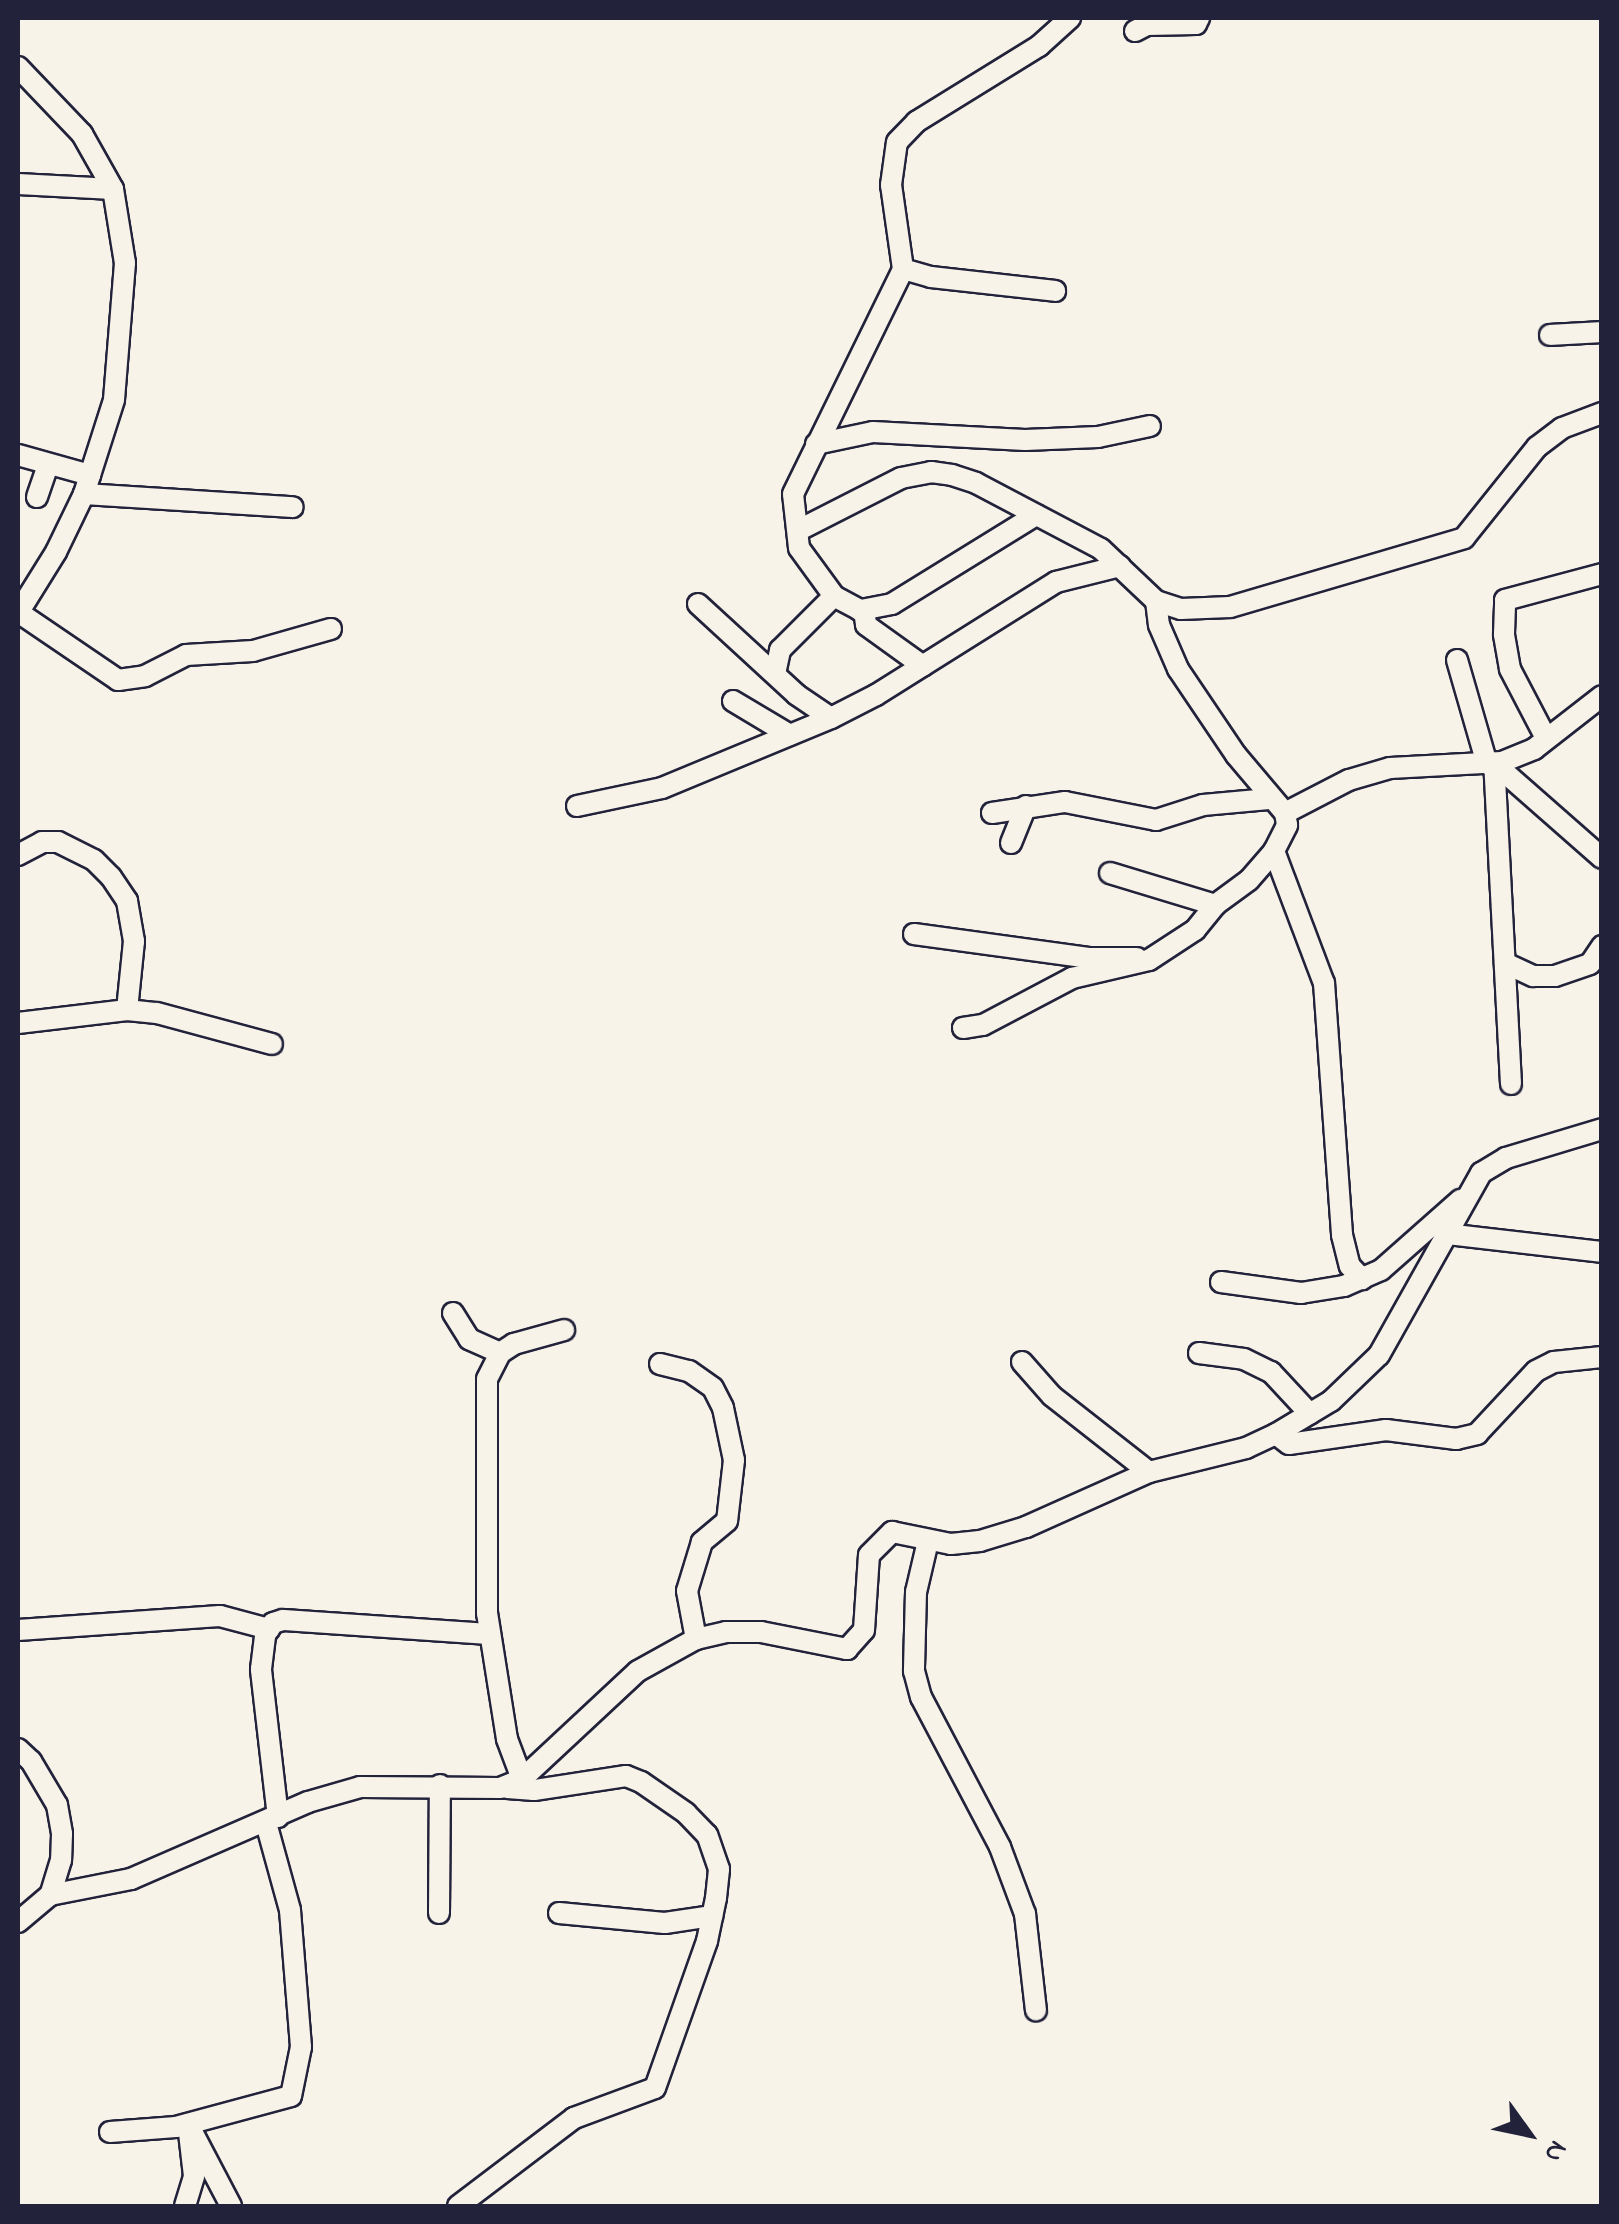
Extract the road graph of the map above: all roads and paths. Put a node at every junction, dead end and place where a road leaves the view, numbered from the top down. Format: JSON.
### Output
{"nodes":[{"id":1,"x":1070,"y":18,"type":"edge"},
{"id":2,"x":1199,"y":18,"type":"edge"},
{"id":3,"x":1136,"y":31,"type":"dead end"},
{"id":4,"x":18,"y":67,"type":"edge"},
{"id":5,"x":18,"y":184,"type":"edge"},
{"id":6,"x":114,"y":189,"type":"junction"},
{"id":7,"x":903,"y":269,"type":"junction"},
{"id":8,"x":1055,"y":291,"type":"dead end"},
{"id":9,"x":1602,"y":332,"type":"edge"},
{"id":10,"x":1550,"y":335,"type":"dead end"},
{"id":11,"x":1602,"y":413,"type":"edge"},
{"id":12,"x":1150,"y":426,"type":"dead end"},
{"id":13,"x":816,"y":444,"type":"junction"},
{"id":14,"x":18,"y":455,"type":"edge"},
{"id":15,"x":48,"y":465,"type":"junction"},
{"id":16,"x":87,"y":485,"type":"junction"},
{"id":17,"x":38,"y":497,"type":"dead end"},
{"id":18,"x":293,"y":508,"type":"dead end"},
{"id":19,"x":1036,"y":515,"type":"junction"},
{"id":20,"x":799,"y":530,"type":"junction"},
{"id":21,"x":1120,"y":566,"type":"junction"},
{"id":22,"x":1602,"y":574,"type":"edge"},
{"id":23,"x":834,"y":596,"type":"junction"},
{"id":24,"x":1156,"y":602,"type":"junction"},
{"id":25,"x":698,"y":604,"type":"dead end"},
{"id":26,"x":864,"y":610,"type":"junction"},
{"id":27,"x":18,"y":612,"type":"edge"},
{"id":28,"x":331,"y":629,"type":"dead end"},
{"id":29,"x":1456,"y":660,"type":"dead end"},
{"id":30,"x":922,"y":666,"type":"junction"},
{"id":31,"x":776,"y":674,"type":"junction"},
{"id":32,"x":1600,"y":698,"type":"edge"},
{"id":33,"x":733,"y":701,"type":"dead end"},
{"id":34,"x":831,"y":718,"type":"junction"},
{"id":35,"x":790,"y":736,"type":"junction"},
{"id":36,"x":1546,"y":738,"type":"junction"},
{"id":37,"x":1491,"y":763,"type":"junction"},
{"id":38,"x":576,"y":806,"type":"dead end"},
{"id":39,"x":1026,"y":806,"type":"junction"},
{"id":40,"x":1277,"y":806,"type":"junction"},
{"id":41,"x":992,"y":814,"type":"dead end"},
{"id":42,"x":1012,"y":842,"type":"dead end"},
{"id":43,"x":1274,"y":851,"type":"junction"},
{"id":44,"x":18,"y":855,"type":"edge"},
{"id":45,"x":1602,"y":858,"type":"edge"},
{"id":46,"x":1110,"y":874,"type":"dead end"},
{"id":47,"x":1215,"y":905,"type":"junction"},
{"id":48,"x":914,"y":934,"type":"dead end"},
{"id":49,"x":1602,"y":946,"type":"edge"},
{"id":50,"x":1148,"y":960,"type":"junction"},
{"id":51,"x":1505,"y":963,"type":"junction"},
{"id":52,"x":127,"y":1010,"type":"junction"},
{"id":53,"x":18,"y":1023,"type":"edge"},
{"id":54,"x":964,"y":1028,"type":"dead end"},
{"id":55,"x":272,"y":1044,"type":"dead end"},
{"id":56,"x":1511,"y":1084,"type":"dead end"},
{"id":57,"x":1597,"y":1139,"type":"edge"},
{"id":58,"x":1466,"y":1196,"type":"junction"},
{"id":59,"x":1447,"y":1234,"type":"junction"},
{"id":60,"x":1602,"y":1252,"type":"edge"},
{"id":61,"x":1362,"y":1279,"type":"junction"},
{"id":62,"x":1220,"y":1282,"type":"dead end"},
{"id":63,"x":453,"y":1313,"type":"dead end"},
{"id":64,"x":564,"y":1330,"type":"dead end"},
{"id":65,"x":500,"y":1353,"type":"junction"},
{"id":66,"x":1199,"y":1353,"type":"dead end"},
{"id":67,"x":1602,"y":1358,"type":"edge"},
{"id":68,"x":1022,"y":1362,"type":"dead end"},
{"id":69,"x":660,"y":1364,"type":"dead end"},
{"id":70,"x":1310,"y":1414,"type":"junction"},
{"id":71,"x":1276,"y":1434,"type":"junction"},
{"id":72,"x":1149,"y":1472,"type":"junction"},
{"id":73,"x":928,"y":1542,"type":"junction"},
{"id":74,"x":270,"y":1629,"type":"junction"},
{"id":75,"x":18,"y":1630,"type":"edge"},
{"id":76,"x":490,"y":1634,"type":"junction"},
{"id":77,"x":696,"y":1639,"type":"junction"},
{"id":78,"x":18,"y":1748,"type":"edge"},
{"id":79,"x":522,"y":1779,"type":"junction"},
{"id":80,"x":440,"y":1785,"type":"junction"},
{"id":81,"x":500,"y":1788,"type":"junction"},
{"id":82,"x":272,"y":1820,"type":"junction"},
{"id":83,"x":50,"y":1896,"type":"junction"},
{"id":84,"x":558,"y":1912,"type":"dead end"},
{"id":85,"x":438,"y":1913,"type":"dead end"},
{"id":86,"x":712,"y":1916,"type":"junction"},
{"id":87,"x":18,"y":1922,"type":"edge"},
{"id":88,"x":1036,"y":2010,"type":"dead end"},
{"id":89,"x":188,"y":2124,"type":"junction"},
{"id":90,"x":110,"y":2132,"type":"dead end"},
{"id":91,"x":185,"y":2206,"type":"edge"},
{"id":92,"x":232,"y":2206,"type":"edge"},
{"id":93,"x":458,"y":2206,"type":"edge"}],
"edges":[{"from":1,"to":7,"type":"street"},
{"from":2,"to":3,"type":"street"},
{"from":4,"to":6,"type":"street"},
{"from":5,"to":6,"type":"street"},
{"from":6,"to":16,"type":"street"},
{"from":7,"to":8,"type":"street"},
{"from":7,"to":13,"type":"street"},
{"from":9,"to":10,"type":"street"},
{"from":11,"to":24,"type":"street"},
{"from":12,"to":13,"type":"street"},
{"from":13,"to":20,"type":"street"},
{"from":14,"to":15,"type":"street"},
{"from":15,"to":16,"type":"street"},
{"from":15,"to":17,"type":"street"},
{"from":16,"to":18,"type":"street"},
{"from":16,"to":27,"type":"street"},
{"from":19,"to":20,"type":"street"},
{"from":19,"to":21,"type":"street"},
{"from":19,"to":26,"type":"street"},
{"from":20,"to":23,"type":"street"},
{"from":21,"to":24,"type":"street"},
{"from":21,"to":30,"type":"street"},
{"from":22,"to":36,"type":"street"},
{"from":23,"to":26,"type":"street"},
{"from":23,"to":31,"type":"street"},
{"from":24,"to":40,"type":"street"},
{"from":25,"to":31,"type":"street"},
{"from":26,"to":30,"type":"street"},
{"from":27,"to":28,"type":"street"},
{"from":29,"to":37,"type":"street"},
{"from":30,"to":34,"type":"street"},
{"from":31,"to":34,"type":"street"},
{"from":32,"to":36,"type":"street"},
{"from":33,"to":35,"type":"street"},
{"from":34,"to":35,"type":"street"},
{"from":35,"to":38,"type":"street"},
{"from":36,"to":37,"type":"street"},
{"from":37,"to":40,"type":"street"},
{"from":37,"to":45,"type":"street"},
{"from":37,"to":51,"type":"street"},
{"from":39,"to":40,"type":"street"},
{"from":39,"to":41,"type":"street"},
{"from":39,"to":42,"type":"street"},
{"from":40,"to":43,"type":"street"},
{"from":43,"to":47,"type":"street"},
{"from":43,"to":61,"type":"street"},
{"from":44,"to":52,"type":"street"},
{"from":46,"to":47,"type":"street"},
{"from":47,"to":50,"type":"street"},
{"from":48,"to":50,"type":"street"},
{"from":49,"to":51,"type":"street"},
{"from":50,"to":54,"type":"street"},
{"from":51,"to":56,"type":"street"},
{"from":52,"to":53,"type":"street"},
{"from":52,"to":55,"type":"street"},
{"from":57,"to":58,"type":"street"},
{"from":58,"to":59,"type":"street"},
{"from":58,"to":61,"type":"street"},
{"from":59,"to":60,"type":"street"},
{"from":59,"to":70,"type":"street"},
{"from":61,"to":62,"type":"street"},
{"from":63,"to":65,"type":"street"},
{"from":64,"to":65,"type":"street"},
{"from":65,"to":76,"type":"street"},
{"from":66,"to":70,"type":"street"},
{"from":67,"to":71,"type":"street"},
{"from":68,"to":72,"type":"street"},
{"from":69,"to":77,"type":"street"},
{"from":70,"to":71,"type":"street"},
{"from":71,"to":72,"type":"street"},
{"from":72,"to":73,"type":"street"},
{"from":73,"to":77,"type":"street"},
{"from":73,"to":88,"type":"street"},
{"from":74,"to":75,"type":"street"},
{"from":74,"to":76,"type":"street"},
{"from":74,"to":82,"type":"street"},
{"from":76,"to":79,"type":"street"},
{"from":77,"to":79,"type":"street"},
{"from":78,"to":83,"type":"street"},
{"from":79,"to":81,"type":"street"},
{"from":80,"to":81,"type":"street"},
{"from":80,"to":82,"type":"street"},
{"from":80,"to":85,"type":"street"},
{"from":81,"to":86,"type":"street"},
{"from":82,"to":83,"type":"street"},
{"from":82,"to":89,"type":"street"},
{"from":83,"to":87,"type":"street"},
{"from":84,"to":86,"type":"street"},
{"from":86,"to":93,"type":"street"},
{"from":89,"to":90,"type":"street"},
{"from":89,"to":91,"type":"street"},
{"from":89,"to":92,"type":"street"}]}
